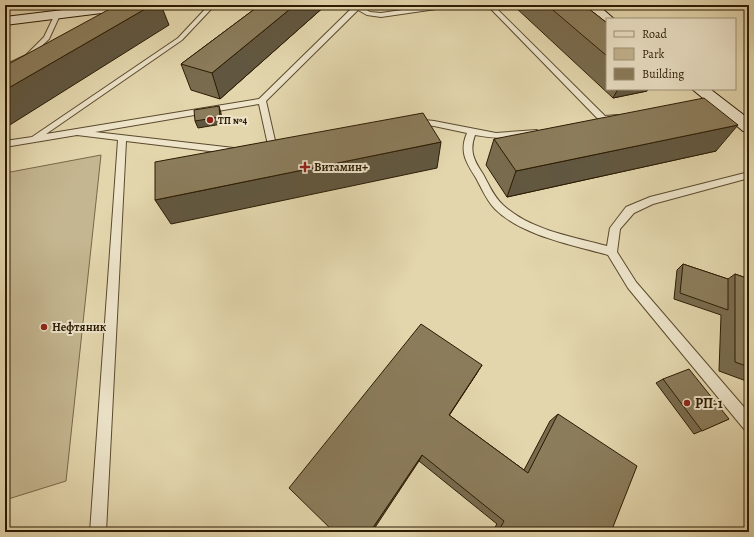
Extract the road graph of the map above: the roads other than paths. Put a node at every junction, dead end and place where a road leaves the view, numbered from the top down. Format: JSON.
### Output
{"nodes":[{"id":1,"x":134,"y":5,"type":"edge"},
{"id":2,"x":212,"y":5,"type":"edge"},
{"id":3,"x":450,"y":5,"type":"edge"},
{"id":4,"x":490,"y":5,"type":"edge"},
{"id":5,"x":590,"y":5,"type":"edge"},
{"id":6,"x":358,"y":6,"type":"edge"},
{"id":7,"x":57,"y":15,"type":"junction"},
{"id":8,"x":607,"y":18,"type":"edge"},
{"id":9,"x":5,"y":21,"type":"edge"},
{"id":10,"x":5,"y":68,"type":"edge"},
{"id":11,"x":703,"y":96,"type":"edge"},
{"id":12,"x":262,"y":101,"type":"junction"},
{"id":13,"x":625,"y":115,"type":"edge"},
{"id":14,"x":404,"y":123,"type":"edge"},
{"id":15,"x":749,"y":127,"type":"edge"},
{"id":16,"x":541,"y":130,"type":"edge"},
{"id":17,"x":472,"y":131,"type":"junction"},
{"id":18,"x":77,"y":132,"type":"junction"},
{"id":19,"x":122,"y":138,"type":"junction"},
{"id":20,"x":32,"y":140,"type":"junction"},
{"id":21,"x":5,"y":144,"type":"edge"},
{"id":22,"x":273,"y":145,"type":"edge"},
{"id":23,"x":245,"y":150,"type":"edge"},
{"id":24,"x":749,"y":176,"type":"edge"},
{"id":25,"x":612,"y":252,"type":"junction"},
{"id":26,"x":749,"y":424,"type":"edge"},
{"id":27,"x":98,"y":532,"type":"edge"}],
"edges":[{"from":1,"to":7,"type":"main road"},
{"from":2,"to":20,"type":"lane"},
{"from":3,"to":6,"type":"lane"},
{"from":4,"to":13,"type":"lane"},
{"from":5,"to":8,"type":"main road"},
{"from":6,"to":12,"type":"lane"},
{"from":7,"to":9,"type":"main road"},
{"from":7,"to":10,"type":"lane"},
{"from":11,"to":15,"type":"main road"},
{"from":12,"to":18,"type":"lane"},
{"from":12,"to":22,"type":"lane"},
{"from":14,"to":17,"type":"lane"},
{"from":16,"to":17,"type":"lane"},
{"from":17,"to":25,"type":"lane"},
{"from":18,"to":19,"type":"lane"},
{"from":18,"to":20,"type":"lane"},
{"from":19,"to":23,"type":"lane"},
{"from":19,"to":27,"type":"lane"},
{"from":20,"to":21,"type":"lane"},
{"from":24,"to":25,"type":"lane"},
{"from":25,"to":26,"type":"lane"}]}
